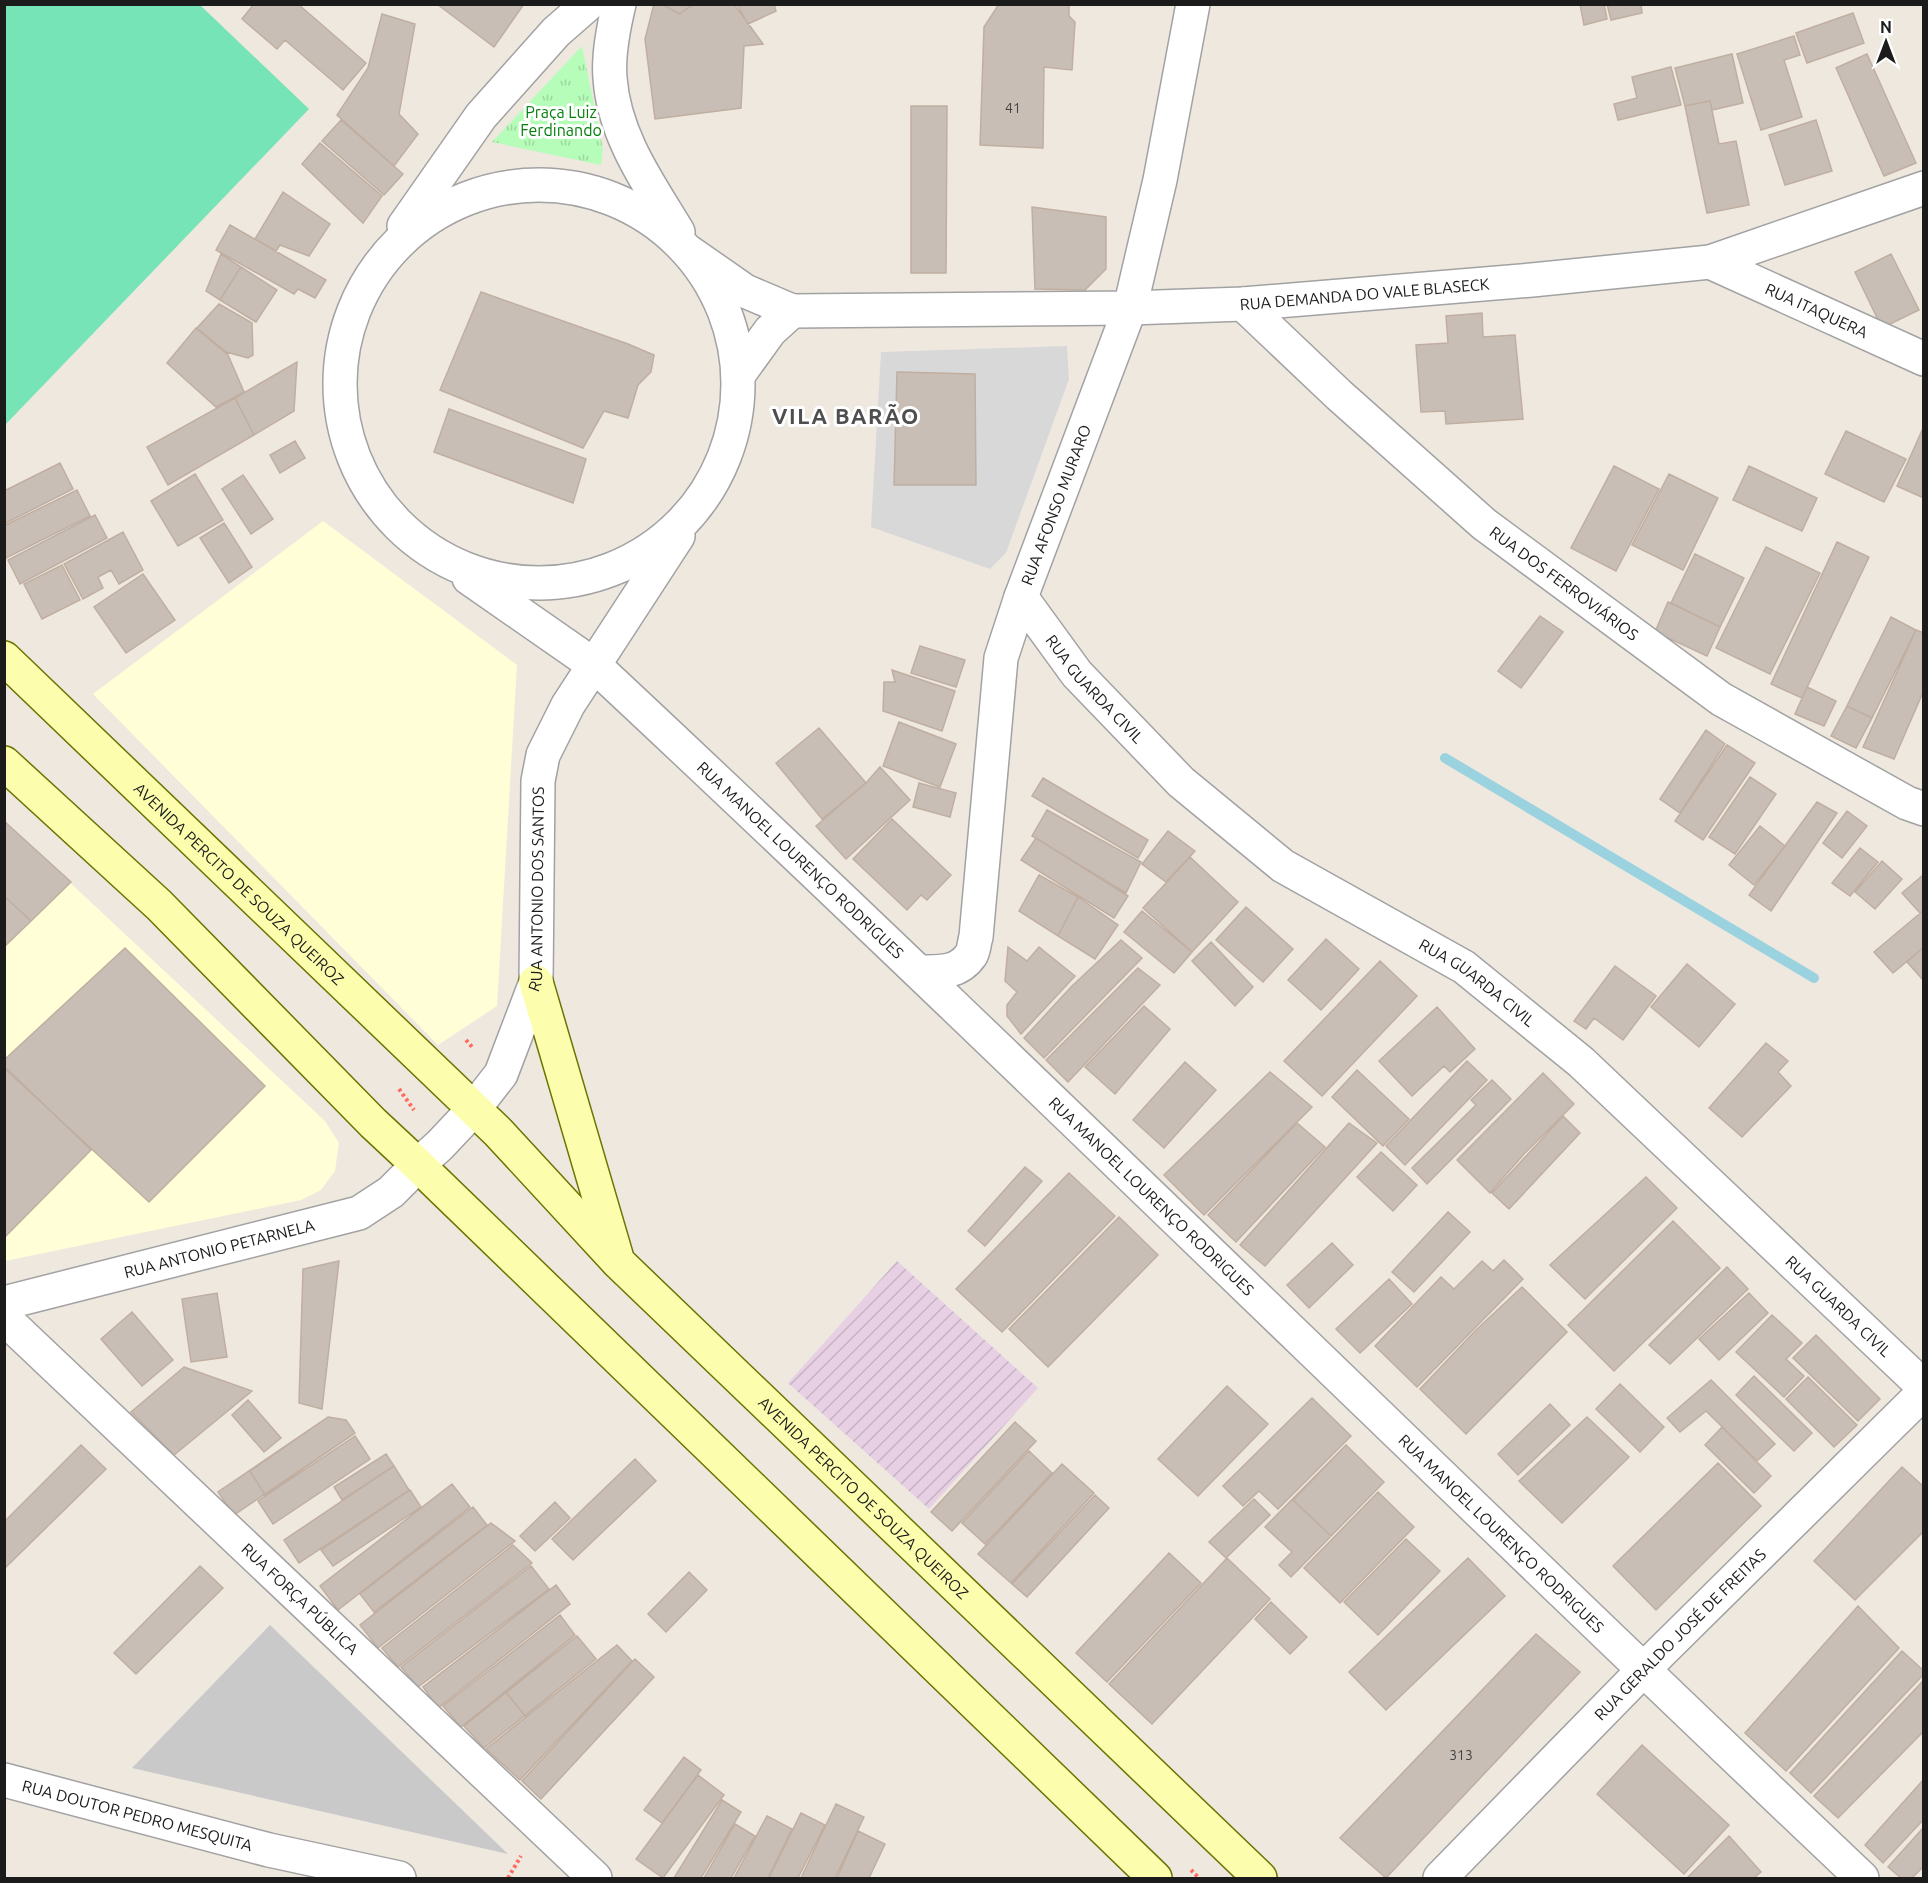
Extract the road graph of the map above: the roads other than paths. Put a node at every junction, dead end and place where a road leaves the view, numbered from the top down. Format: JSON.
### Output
{"nodes":[{"id":1,"x":588,"y":4,"type":"edge"},
{"id":2,"x":619,"y":4,"type":"edge"},
{"id":3,"x":1193,"y":4,"type":"edge"},
{"id":4,"x":1923,"y":188,"type":"edge"},
{"id":5,"x":689,"y":252,"type":"junction"},
{"id":6,"x":1710,"y":262,"type":"junction"},
{"id":7,"x":374,"y":269,"type":"junction"},
{"id":8,"x":1243,"y":304,"type":"junction"},
{"id":9,"x":1130,"y":308,"type":"junction"},
{"id":10,"x":792,"y":311,"type":"junction"},
{"id":11,"x":1923,"y":359,"type":"edge"},
{"id":12,"x":739,"y":374,"type":"junction"},
{"id":13,"x":706,"y":493,"type":"junction"},
{"id":14,"x":416,"y":542,"type":"junction"},
{"id":15,"x":1021,"y":597,"type":"junction"},
{"id":16,"x":4,"y":658,"type":"edge"},
{"id":17,"x":594,"y":664,"type":"junction"},
{"id":18,"x":4,"y":763,"type":"edge"},
{"id":19,"x":1918,"y":811,"type":"edge"},
{"id":20,"x":919,"y":972,"type":"junction"},
{"id":21,"x":536,"y":982,"type":"junction"},
{"id":22,"x":473,"y":1110,"type":"junction"},
{"id":23,"x":418,"y":1165,"type":"junction"},
{"id":24,"x":618,"y":1262,"type":"junction"},
{"id":25,"x":4,"y":1303,"type":"edge"},
{"id":26,"x":4,"y":1318,"type":"edge"},
{"id":27,"x":1923,"y":1387,"type":"edge"},
{"id":28,"x":1923,"y":1392,"type":"edge"},
{"id":29,"x":1643,"y":1671,"type":"junction"},
{"id":30,"x":4,"y":1780,"type":"edge"},
{"id":31,"x":269,"y":1850,"type":"junction"},
{"id":32,"x":335,"y":1878,"type":"edge"},
{"id":33,"x":399,"y":1878,"type":"edge"},
{"id":34,"x":595,"y":1878,"type":"edge"},
{"id":35,"x":1155,"y":1878,"type":"edge"},
{"id":36,"x":1260,"y":1878,"type":"edge"},
{"id":37,"x":1440,"y":1878,"type":"edge"},
{"id":38,"x":1862,"y":1878,"type":"edge"}],
"edges":[{"from":1,"to":7,"type":"street"},
{"from":2,"to":5,"type":"street"},
{"from":3,"to":9,"type":"street","name":"RUA AFONSO MURARO"},
{"from":4,"to":6,"type":"street","name":"RUA DEMANDA DO VALE BLASECK"},
{"from":5,"to":7,"type":"street"},
{"from":5,"to":10,"type":"street","name":"RUA DEMANDA DO VALE BLASECK"},
{"from":5,"to":12,"type":"street"},
{"from":6,"to":8,"type":"street","name":"RUA DEMANDA DO VALE BLASECK"},
{"from":6,"to":11,"type":"street","name":"RUA ITAQUERA"},
{"from":7,"to":14,"type":"street"},
{"from":8,"to":9,"type":"street","name":"RUA DEMANDA DO VALE BLASECK"},
{"from":8,"to":19,"type":"street","name":"RUA DOS FERROVIÁRIOS"},
{"from":9,"to":10,"type":"street","name":"RUA DEMANDA DO VALE BLASECK"},
{"from":9,"to":15,"type":"street","name":"RUA AFONSO MURARO"},
{"from":10,"to":12,"type":"street"},
{"from":12,"to":13,"type":"street"},
{"from":13,"to":14,"type":"street"},
{"from":13,"to":17,"type":"street"},
{"from":14,"to":17,"type":"street","name":"RUA MANOEL LOURENÇO RODRIGUES"},
{"from":15,"to":20,"type":"street","name":"RUA AFONSO MURARO"},
{"from":15,"to":27,"type":"street","name":"RUA GUARDA CIVIL"},
{"from":16,"to":22,"type":"main road","name":"AVENIDA PERCITO DE SOUZA QUEIROZ"},
{"from":17,"to":20,"type":"street","name":"RUA MANOEL LOURENÇO RODRIGUES"},
{"from":17,"to":21,"type":"street","name":"RUA ANTONIO DOS SANTOS"},
{"from":18,"to":23,"type":"main road"},
{"from":20,"to":29,"type":"street","name":"RUA MANOEL LOURENÇO RODRIGUES"},
{"from":21,"to":22,"type":"street","name":"RUA ANTONIO DOS SANTOS"},
{"from":21,"to":24,"type":"main road"},
{"from":22,"to":23,"type":"street"},
{"from":22,"to":24,"type":"main road","name":"AVENIDA PERCITO DE SOUZA QUEIROZ"},
{"from":23,"to":25,"type":"street","name":"RUA ANTONIO PETARNELA"},
{"from":23,"to":35,"type":"main road"},
{"from":24,"to":36,"type":"main road","name":"AVENIDA PERCITO DE SOUZA QUEIROZ"},
{"from":26,"to":34,"type":"street","name":"RUA FORÇA PÚBLICA"},
{"from":28,"to":29,"type":"street","name":"RUA GERALDO JOSÉ DE FREITAS"},
{"from":29,"to":37,"type":"street","name":"RUA GERALDO JOSÉ DE FREITAS"},
{"from":29,"to":38,"type":"street","name":"RUA MANOEL LOURENÇO RODRIGUES"},
{"from":30,"to":31,"type":"street","name":"RUA DOUTOR PEDRO MESQUITA"},
{"from":31,"to":32,"type":"street","name":"RUA DOUTOR PEDRO MESQUITA"},
{"from":31,"to":33,"type":"street","name":"RUA DOUTOR PEDRO MESQUITA"}]}
